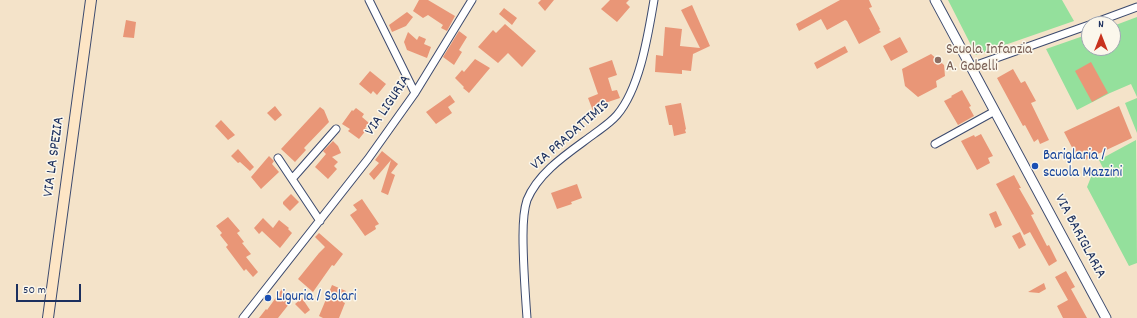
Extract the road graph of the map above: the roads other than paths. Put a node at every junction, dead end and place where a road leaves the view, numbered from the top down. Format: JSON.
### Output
{"nodes":[{"id":1,"x":91,"y":0,"type":"edge"},
{"id":2,"x":369,"y":0,"type":"edge"},
{"id":3,"x":472,"y":0,"type":"edge"},
{"id":4,"x":654,"y":0,"type":"edge"},
{"id":5,"x":935,"y":0,"type":"edge"},
{"id":6,"x":1137,"y":7,"type":"edge"},
{"id":7,"x":1112,"y":16,"type":"edge"},
{"id":8,"x":1081,"y":27,"type":"edge"},
{"id":9,"x":971,"y":67,"type":"junction"},
{"id":10,"x":415,"y":93,"type":"junction"},
{"id":11,"x":995,"y":111,"type":"junction"},
{"id":12,"x":336,"y":129,"type":"dead end"},
{"id":13,"x":935,"y":144,"type":"dead end"},
{"id":14,"x":278,"y":158,"type":"dead end"},
{"id":15,"x":292,"y":179,"type":"junction"},
{"id":16,"x":320,"y":221,"type":"junction"},
{"id":17,"x":48,"y":318,"type":"edge"},
{"id":18,"x":243,"y":318,"type":"edge"},
{"id":19,"x":527,"y":318,"type":"edge"},
{"id":20,"x":1106,"y":318,"type":"edge"}],
"edges":[{"from":1,"to":17,"type":"main road","name":"VIA LA SPEZIA"},
{"from":2,"to":10,"type":"street"},
{"from":3,"to":10,"type":"street","name":"VIA LIGURIA"},
{"from":4,"to":19,"type":"street","name":"VIA PRADATTIMIS"},
{"from":5,"to":9,"type":"street","name":"VIA BARIGLARIA"},
{"from":6,"to":7,"type":"street"},
{"from":8,"to":9,"type":"street"},
{"from":9,"to":11,"type":"street","name":"VIA BARIGLARIA"},
{"from":10,"to":16,"type":"street","name":"VIA LIGURIA"},
{"from":11,"to":13,"type":"street"},
{"from":11,"to":20,"type":"street","name":"VIA BARIGLARIA"},
{"from":12,"to":15,"type":"street"},
{"from":14,"to":15,"type":"street"},
{"from":15,"to":16,"type":"street"},
{"from":16,"to":18,"type":"street","name":"VIA LIGURIA"}]}
